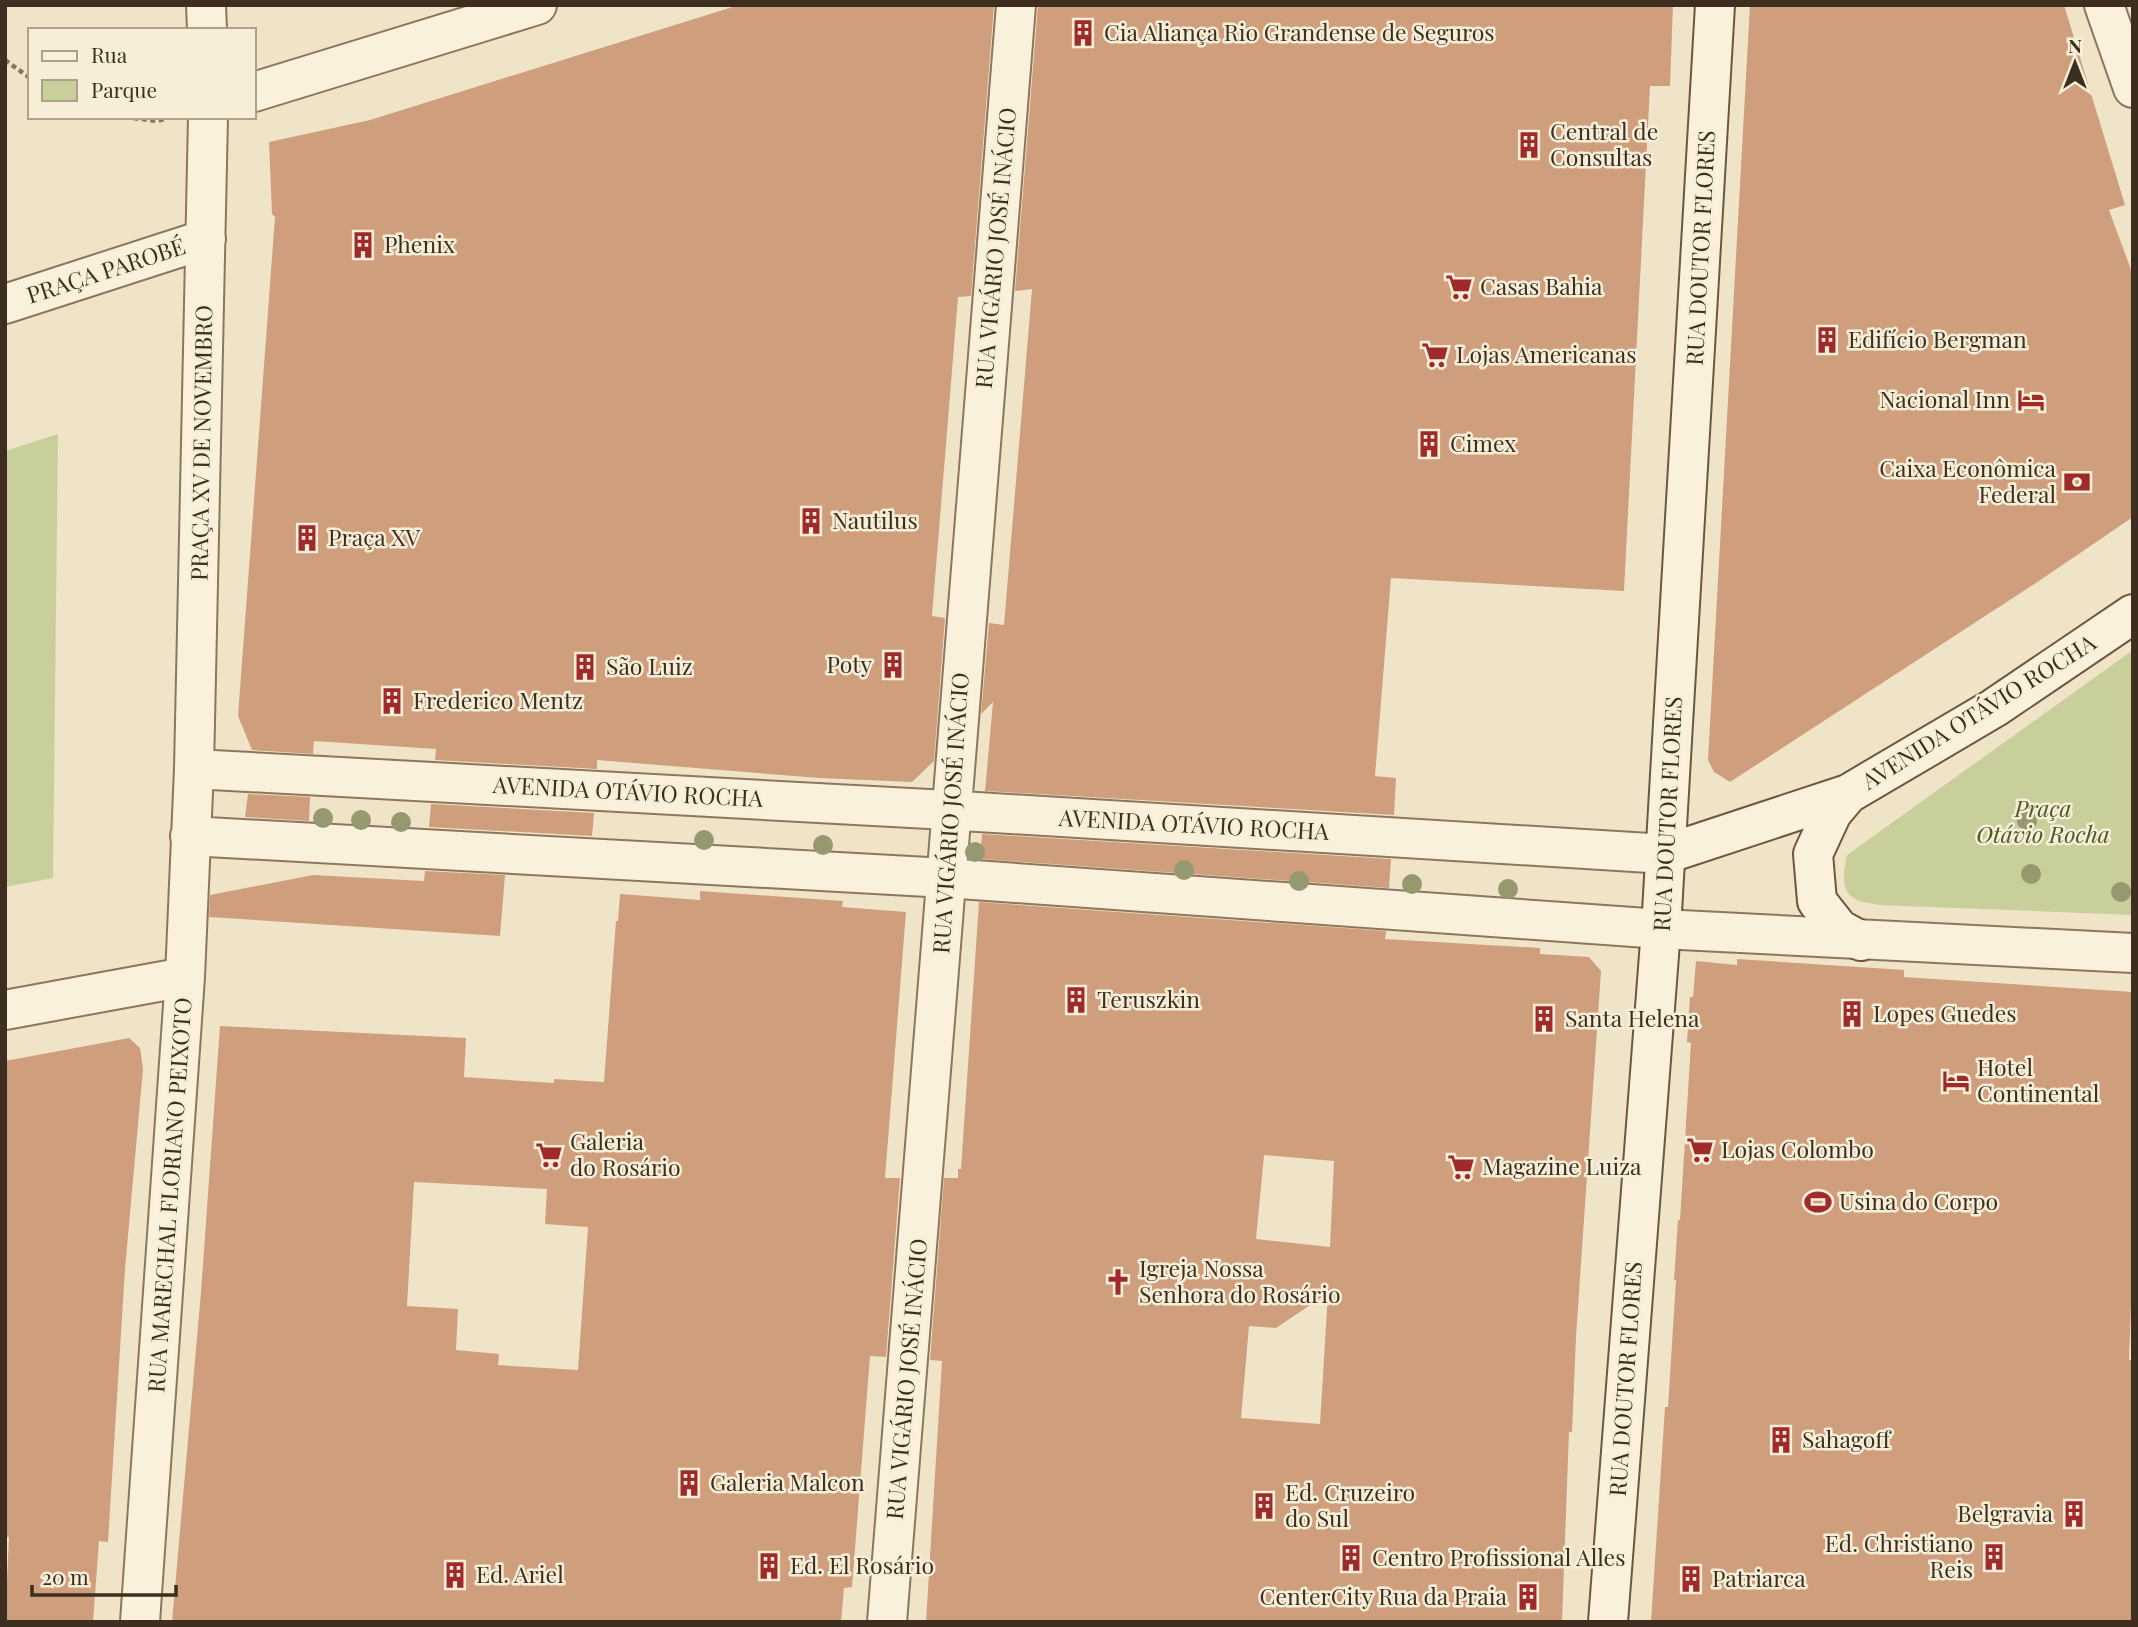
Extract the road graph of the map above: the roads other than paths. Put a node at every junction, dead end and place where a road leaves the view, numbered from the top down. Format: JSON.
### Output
{"nodes":[{"id":1,"x":206,"y":5,"type":"edge"},
{"id":2,"x":537,"y":5,"type":"edge"},
{"id":3,"x":1016,"y":5,"type":"edge"},
{"id":4,"x":1715,"y":5,"type":"edge"},
{"id":5,"x":2104,"y":5,"type":"edge"},
{"id":6,"x":207,"y":28,"type":"edge"},
{"id":7,"x":2133,"y":88,"type":"edge"},
{"id":8,"x":256,"y":91,"type":"edge"},
{"id":9,"x":208,"y":119,"type":"edge"},
{"id":10,"x":206,"y":239,"type":"junction"},
{"id":11,"x":5,"y":304,"type":"edge"},
{"id":12,"x":2133,"y":614,"type":"edge"},
{"id":13,"x":194,"y":769,"type":"junction"},
{"id":14,"x":1848,"y":794,"type":"junction"},
{"id":15,"x":951,"y":810,"type":"junction"},
{"id":16,"x":190,"y":836,"type":"junction"},
{"id":17,"x":1666,"y":853,"type":"junction"},
{"id":18,"x":946,"y":877,"type":"junction"},
{"id":19,"x":1661,"y":929,"type":"junction"},
{"id":20,"x":1861,"y":941,"type":"junction"},
{"id":21,"x":2133,"y":953,"type":"edge"},
{"id":22,"x":185,"y":977,"type":"junction"},
{"id":23,"x":5,"y":1010,"type":"edge"},
{"id":24,"x":140,"y":1622,"type":"edge"},
{"id":25,"x":887,"y":1622,"type":"edge"},
{"id":26,"x":1608,"y":1622,"type":"edge"}],
"edges":[{"from":1,"to":6,"type":"street"},
{"from":2,"to":8,"type":"street"},
{"from":3,"to":15,"type":"street","name":"RUA VIGÁRIO JOSÉ INÁCIO"},
{"from":4,"to":17,"type":"street","name":"RUA DOUTOR FLORES"},
{"from":5,"to":7,"type":"street"},
{"from":9,"to":10,"type":"street","name":"PRAÇA XV DE NOVEMBRO"},
{"from":10,"to":11,"type":"street","name":"PRAÇA PAROBÉ"},
{"from":10,"to":13,"type":"street","name":"PRAÇA XV DE NOVEMBRO"},
{"from":12,"to":14,"type":"street","name":"AVENIDA OTÁVIO ROCHA"},
{"from":13,"to":15,"type":"street","name":"AVENIDA OTÁVIO ROCHA"},
{"from":13,"to":16,"type":"street","name":"RUA MARECHAL FLORIANO PEIXOTO"},
{"from":14,"to":17,"type":"street","name":"AVENIDA OTÁVIO ROCHA"},
{"from":14,"to":20,"type":"street"},
{"from":15,"to":17,"type":"street","name":"AVENIDA OTÁVIO ROCHA"},
{"from":15,"to":18,"type":"street","name":"RUA VIGÁRIO JOSÉ INÁCIO"},
{"from":16,"to":18,"type":"street"},
{"from":16,"to":22,"type":"street","name":"RUA MARECHAL FLORIANO PEIXOTO"},
{"from":17,"to":19,"type":"street","name":"RUA DOUTOR FLORES"},
{"from":18,"to":19,"type":"street"},
{"from":18,"to":25,"type":"street","name":"RUA VIGÁRIO JOSÉ INÁCIO"},
{"from":19,"to":20,"type":"street"},
{"from":19,"to":26,"type":"street","name":"RUA DOUTOR FLORES"},
{"from":20,"to":21,"type":"street"},
{"from":22,"to":23,"type":"street"},
{"from":22,"to":24,"type":"street","name":"RUA MARECHAL FLORIANO PEIXOTO"}]}
